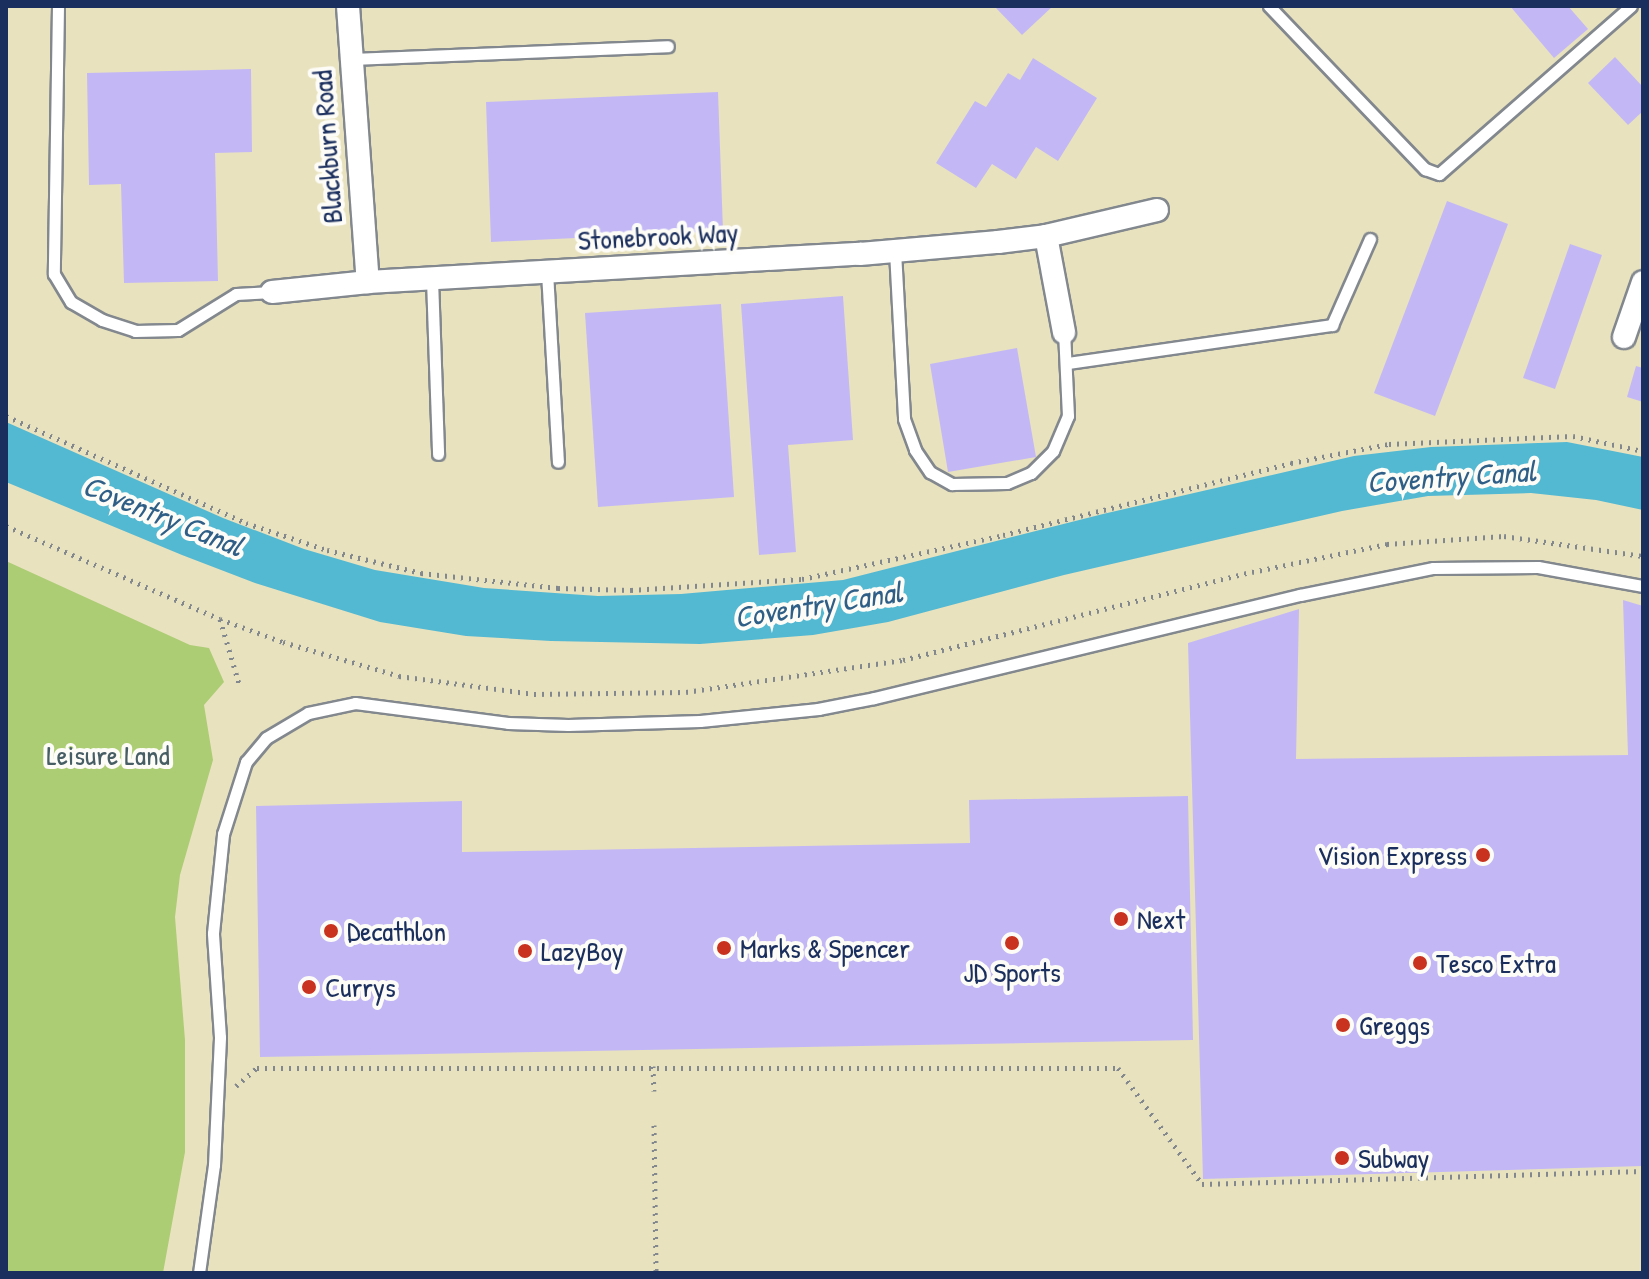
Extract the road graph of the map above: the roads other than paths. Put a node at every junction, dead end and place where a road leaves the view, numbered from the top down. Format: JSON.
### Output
{"nodes":[{"id":1,"x":58,"y":6,"type":"edge"},
{"id":2,"x":348,"y":6,"type":"edge"},
{"id":3,"x":1269,"y":6,"type":"edge"},
{"id":4,"x":1631,"y":6,"type":"edge"},
{"id":5,"x":668,"y":46,"type":"dead end"},
{"id":6,"x":350,"y":59,"type":"junction"},
{"id":7,"x":1157,"y":210,"type":"dead end"},
{"id":8,"x":1046,"y":236,"type":"junction"},
{"id":9,"x":1370,"y":239,"type":"dead end"},
{"id":10,"x":895,"y":251,"type":"junction"},
{"id":11,"x":547,"y":272,"type":"junction"},
{"id":12,"x":432,"y":279,"type":"junction"},
{"id":13,"x":368,"y":282,"type":"junction"},
{"id":14,"x":1643,"y":282,"type":"edge"},
{"id":15,"x":272,"y":292,"type":"joint"},
{"id":16,"x":1064,"y":332,"type":"joint"},
{"id":17,"x":1624,"y":337,"type":"dead end"},
{"id":18,"x":1068,"y":363,"type":"junction"},
{"id":19,"x":438,"y":454,"type":"dead end"},
{"id":20,"x":558,"y":462,"type":"dead end"},
{"id":21,"x":1643,"y":586,"type":"edge"},
{"id":22,"x":199,"y":1273,"type":"edge"}],
"edges":[{"from":1,"to":15,"type":"lane"},
{"from":2,"to":6,"type":"street","name":"Blackburn Road"},
{"from":3,"to":4,"type":"lane"},
{"from":5,"to":6,"type":"lane"},
{"from":6,"to":13,"type":"street","name":"Blackburn Road"},
{"from":7,"to":8,"type":"street","name":"Stonebrook Way"},
{"from":8,"to":10,"type":"street","name":"Stonebrook Way"},
{"from":8,"to":16,"type":"street"},
{"from":9,"to":18,"type":"lane"},
{"from":10,"to":11,"type":"street","name":"Stonebrook Way"},
{"from":10,"to":18,"type":"lane"},
{"from":11,"to":12,"type":"street","name":"Stonebrook Way"},
{"from":11,"to":20,"type":"lane"},
{"from":12,"to":13,"type":"street","name":"Stonebrook Way"},
{"from":12,"to":19,"type":"lane"},
{"from":13,"to":15,"type":"street","name":"Stonebrook Way"},
{"from":14,"to":17,"type":"street"},
{"from":16,"to":18,"type":"lane"},
{"from":21,"to":22,"type":"lane"}]}
